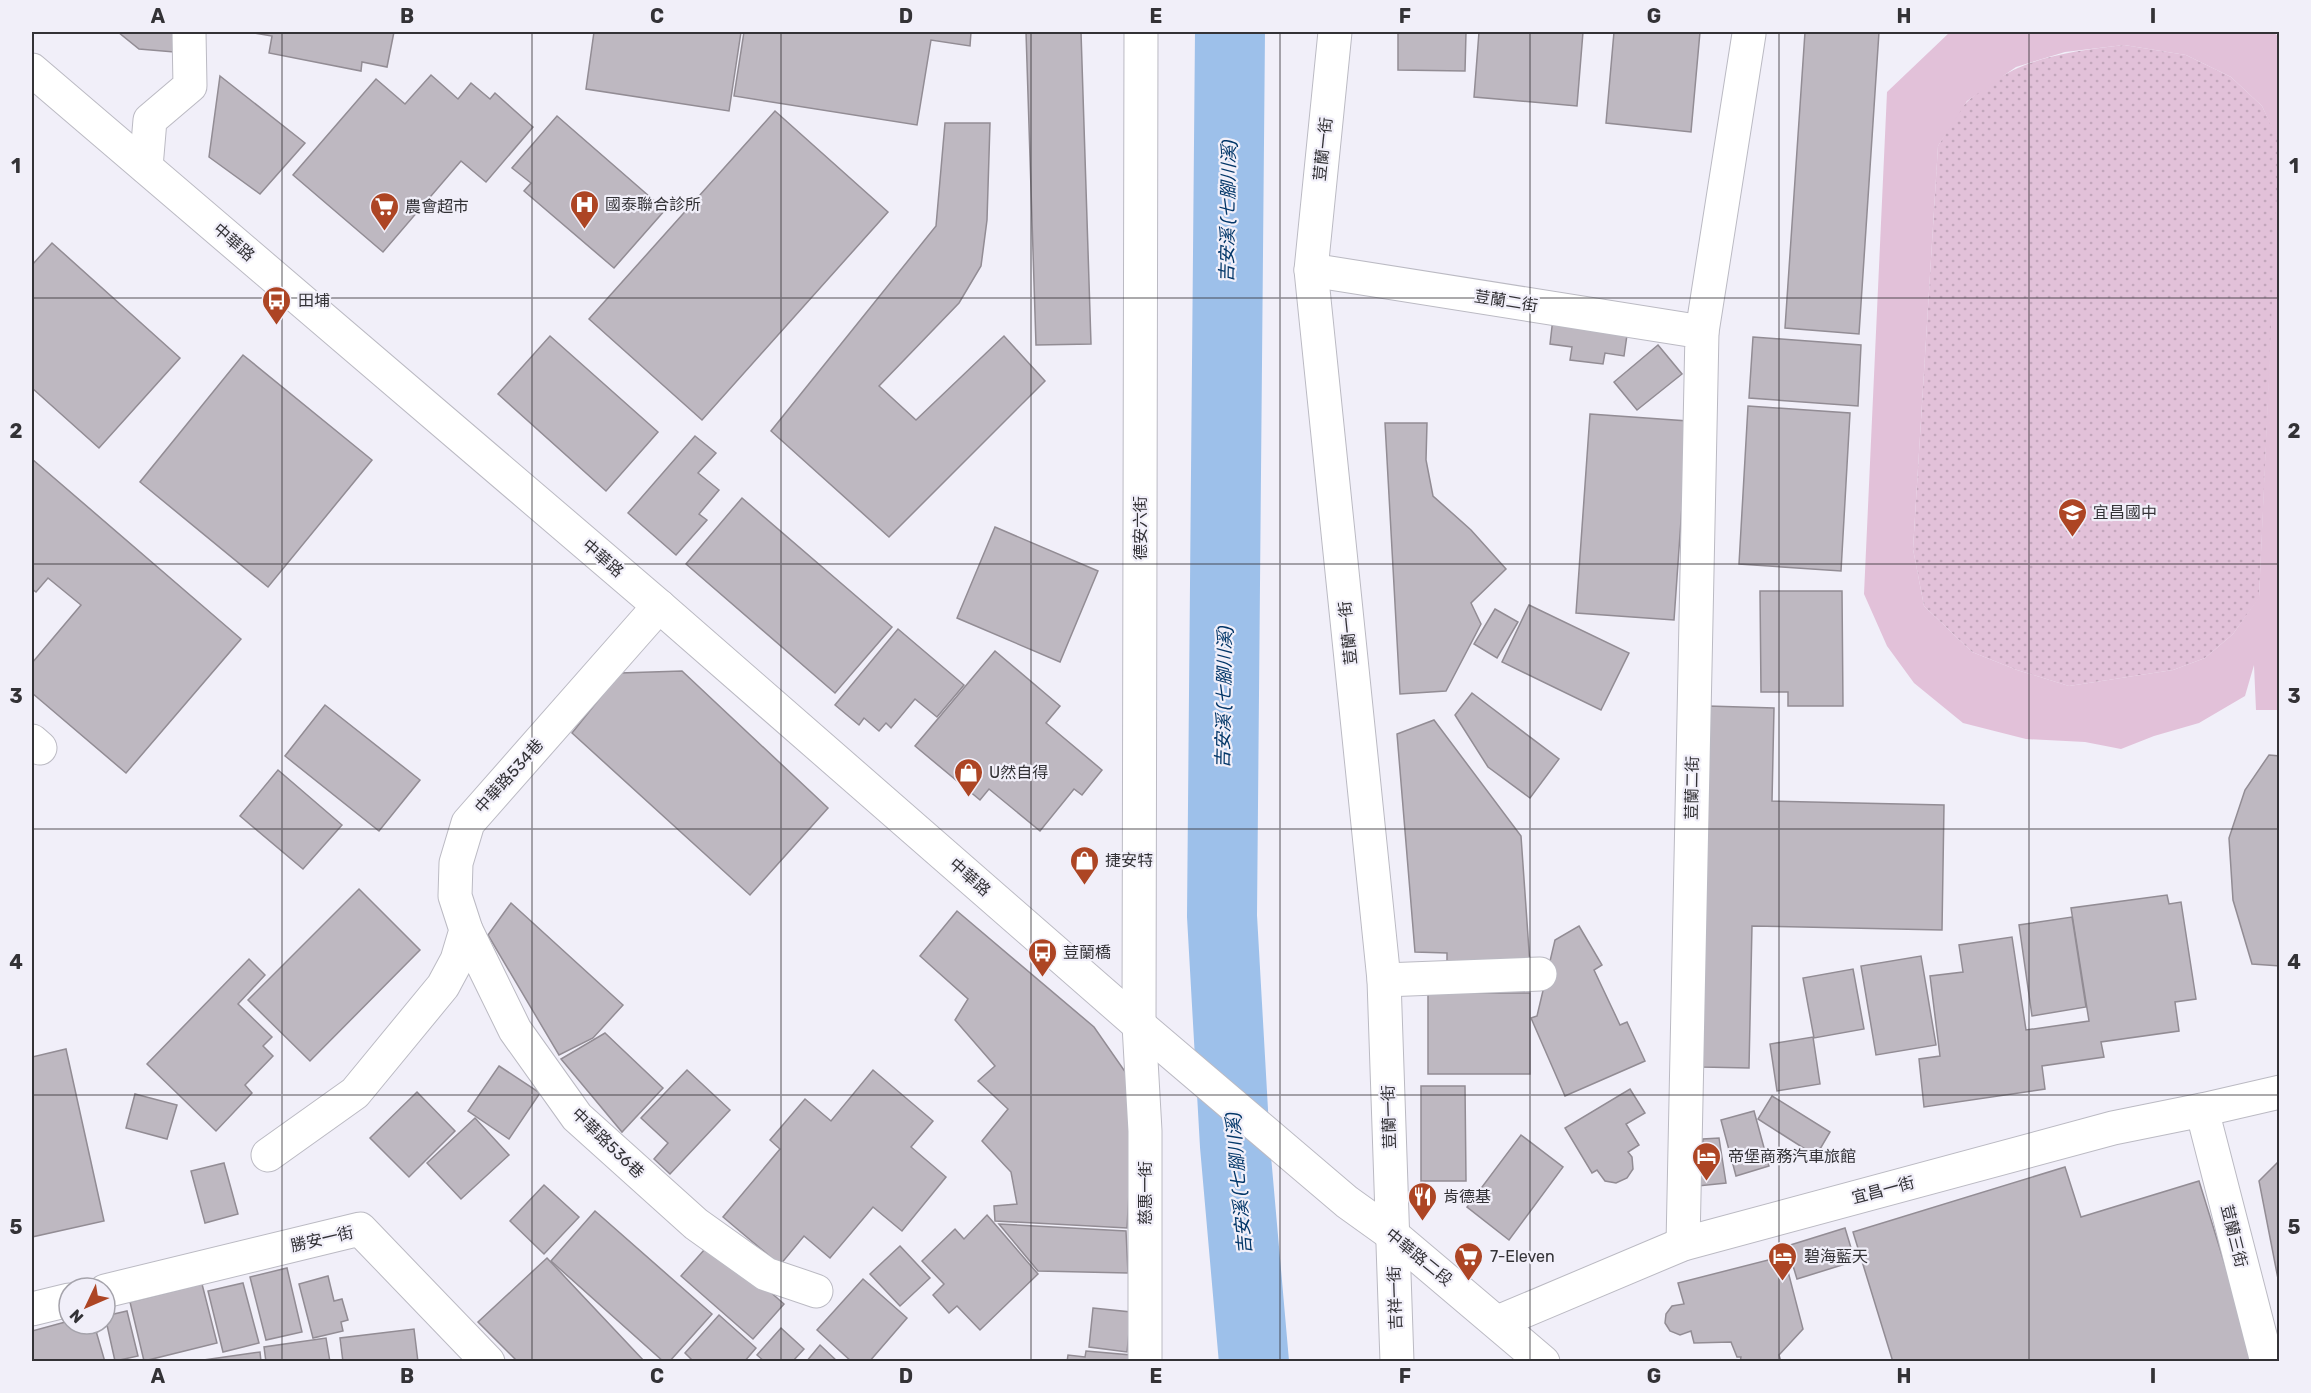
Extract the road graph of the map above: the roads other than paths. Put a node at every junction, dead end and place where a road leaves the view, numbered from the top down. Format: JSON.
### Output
{"nodes":[{"id":1,"x":189,"y":32,"type":"edge"},
{"id":2,"x":1141,"y":32,"type":"edge"},
{"id":3,"x":1335,"y":32,"type":"edge"},
{"id":4,"x":1749,"y":34,"type":"dead end"},
{"id":5,"x":32,"y":70,"type":"edge"},
{"id":6,"x":146,"y":167,"type":"junction"},
{"id":7,"x":1311,"y":270,"type":"junction"},
{"id":8,"x":1702,"y":332,"type":"junction"},
{"id":9,"x":659,"y":606,"type":"junction"},
{"id":10,"x":466,"y":930,"type":"junction"},
{"id":11,"x":1540,"y":974,"type":"dead end"},
{"id":12,"x":1384,"y":980,"type":"junction"},
{"id":13,"x":1139,"y":1025,"type":"junction"},
{"id":14,"x":2280,"y":1092,"type":"edge"},
{"id":15,"x":2202,"y":1110,"type":"junction"},
{"id":16,"x":268,"y":1155,"type":"dead end"},
{"id":17,"x":1347,"y":1202,"type":"joint"},
{"id":18,"x":1393,"y":1235,"type":"junction"},
{"id":19,"x":1683,"y":1244,"type":"junction"},
{"id":20,"x":117,"y":1288,"type":"edge"},
{"id":21,"x":816,"y":1291,"type":"dead end"},
{"id":22,"x":57,"y":1303,"type":"edge"},
{"id":23,"x":32,"y":1309,"type":"edge"},
{"id":24,"x":1498,"y":1322,"type":"junction"},
{"id":25,"x":488,"y":1362,"type":"edge"},
{"id":26,"x":1145,"y":1362,"type":"edge"},
{"id":27,"x":1398,"y":1362,"type":"edge"},
{"id":28,"x":1543,"y":1362,"type":"edge"},
{"id":29,"x":2267,"y":1362,"type":"edge"}],
"edges":[{"from":1,"to":6,"type":"street"},
{"from":2,"to":13,"type":"street","name":"德安六街"},
{"from":3,"to":7,"type":"street","name":"荳蘭一街"},
{"from":4,"to":8,"type":"street","name":"荳蘭二街"},
{"from":5,"to":6,"type":"street","name":"中華路"},
{"from":6,"to":9,"type":"street","name":"中華路"},
{"from":7,"to":8,"type":"street","name":"荳蘭二街"},
{"from":7,"to":12,"type":"street","name":"荳蘭一街"},
{"from":8,"to":19,"type":"street","name":"荳蘭二街"},
{"from":9,"to":10,"type":"street","name":"中華路534巷"},
{"from":9,"to":13,"type":"street","name":"中華路"},
{"from":10,"to":16,"type":"street"},
{"from":10,"to":21,"type":"street","name":"中華路536巷"},
{"from":11,"to":12,"type":"street"},
{"from":12,"to":18,"type":"street","name":"荳蘭一街"},
{"from":13,"to":17,"type":"street","name":"中華路"},
{"from":13,"to":26,"type":"street","name":"慈惠一街"},
{"from":14,"to":15,"type":"street","name":"宜昌一街"},
{"from":15,"to":19,"type":"street","name":"宜昌一街"},
{"from":15,"to":29,"type":"street","name":"荳蘭三街"},
{"from":17,"to":18,"type":"street","name":"中華路二段"},
{"from":18,"to":24,"type":"street","name":"中華路二段"},
{"from":18,"to":27,"type":"street","name":"吉祥一街"},
{"from":19,"to":24,"type":"street","name":"宜昌一街"},
{"from":20,"to":25,"type":"street","name":"勝安一街"},
{"from":22,"to":23,"type":"street"},
{"from":24,"to":28,"type":"street","name":"中華路二段"}]}
